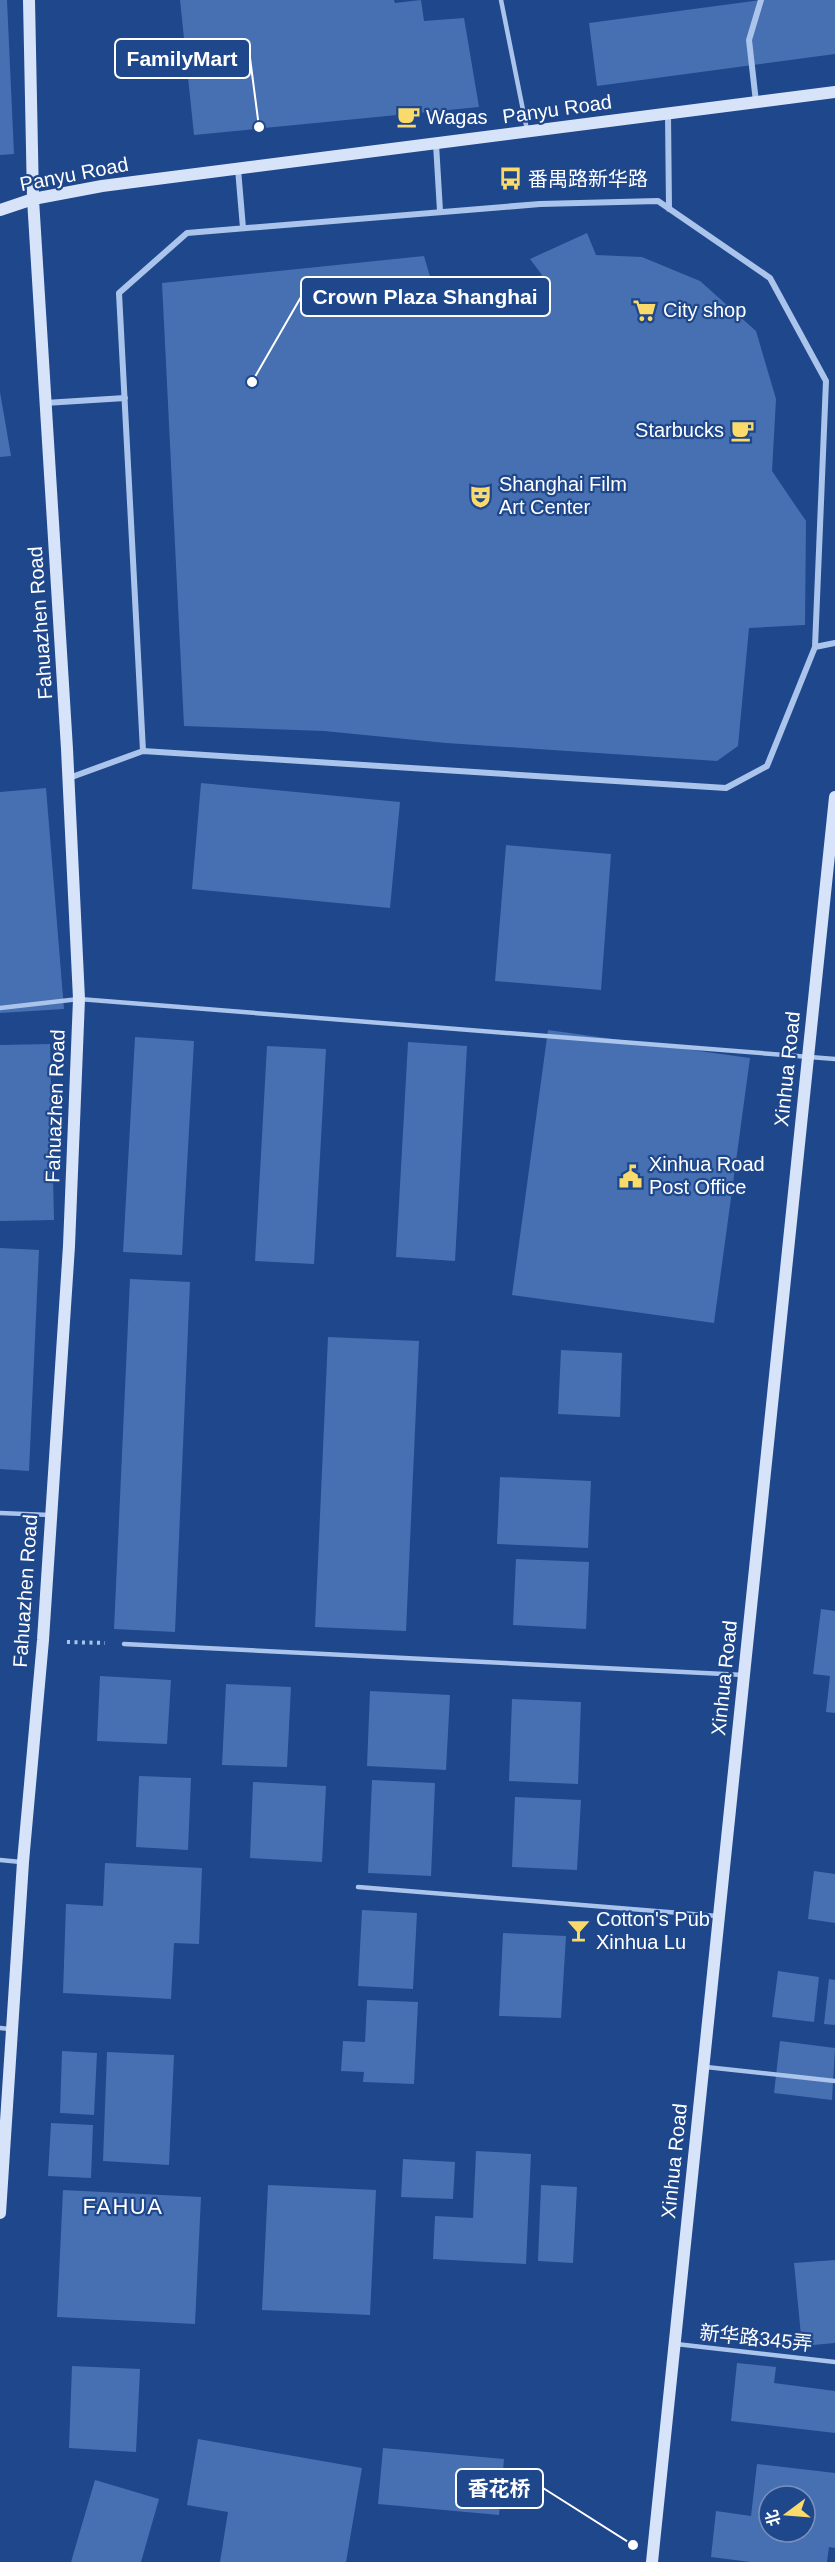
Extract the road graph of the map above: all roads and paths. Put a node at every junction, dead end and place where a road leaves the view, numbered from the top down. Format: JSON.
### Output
{"nodes":[{"id":1,"x":29,"y":0,"type":"edge"},
{"id":2,"x":501,"y":0,"type":"edge"},
{"id":3,"x":761,"y":0,"type":"edge"},
{"id":4,"x":835,"y":92,"type":"edge"},
{"id":5,"x":756,"y":102,"type":"junction"},
{"id":6,"x":668,"y":113,"type":"junction"},
{"id":7,"x":527,"y":131,"type":"junction"},
{"id":8,"x":436,"y":144,"type":"junction"},
{"id":9,"x":238,"y":168,"type":"junction"},
{"id":10,"x":33,"y":199,"type":"junction"},
{"id":11,"x":669,"y":209,"type":"junction"},
{"id":12,"x":0,"y":210,"type":"edge"},
{"id":13,"x":440,"y":211,"type":"junction"},
{"id":14,"x":243,"y":228,"type":"junction"},
{"id":15,"x":125,"y":398,"type":"junction"},
{"id":16,"x":45,"y":403,"type":"junction"},
{"id":17,"x":835,"y":643,"type":"edge"},
{"id":18,"x":815,"y":647,"type":"junction"},
{"id":19,"x":143,"y":751,"type":"junction"},
{"id":20,"x":69,"y":778,"type":"junction"},
{"id":21,"x":835,"y":803,"type":"edge"},
{"id":22,"x":79,"y":999,"type":"junction"},
{"id":23,"x":0,"y":1008,"type":"edge"},
{"id":24,"x":808,"y":1055,"type":"junction"},
{"id":25,"x":835,"y":1059,"type":"edge"},
{"id":26,"x":0,"y":1513,"type":"edge"},
{"id":27,"x":50,"y":1515,"type":"junction"},
{"id":28,"x":43,"y":1640,"type":"junction"},
{"id":29,"x":124,"y":1644,"type":"joint"},
{"id":30,"x":744,"y":1675,"type":"junction"},
{"id":31,"x":0,"y":1860,"type":"edge"},
{"id":32,"x":23,"y":1862,"type":"junction"},
{"id":33,"x":358,"y":1887,"type":"dead end"},
{"id":34,"x":719,"y":1916,"type":"junction"},
{"id":35,"x":6,"y":2029,"type":"edge"},
{"id":36,"x":703,"y":2067,"type":"junction"},
{"id":37,"x":835,"y":2081,"type":"edge"},
{"id":38,"x":0,"y":2213,"type":"edge"},
{"id":39,"x":674,"y":2343,"type":"junction"},
{"id":40,"x":835,"y":2362,"type":"edge"},
{"id":41,"x":652,"y":2562,"type":"edge"}],
"edges":[{"from":1,"to":10,"type":"street","name":"Fahuazhen Road"},
{"from":2,"to":7,"type":"lane"},
{"from":3,"to":5,"type":"street"},
{"from":4,"to":5,"type":"street","name":"Panyu Road"},
{"from":5,"to":6,"type":"street","name":"Panyu Road"},
{"from":6,"to":7,"type":"street","name":"Panyu Road"},
{"from":6,"to":11,"type":"street"},
{"from":7,"to":8,"type":"street","name":"Panyu Road"},
{"from":8,"to":9,"type":"street","name":"Panyu Road"},
{"from":8,"to":13,"type":"street"},
{"from":9,"to":10,"type":"street","name":"Panyu Road"},
{"from":9,"to":14,"type":"street"},
{"from":10,"to":12,"type":"street","name":"Panyu Road"},
{"from":10,"to":16,"type":"street","name":"Fahuazhen Road"},
{"from":11,"to":13,"type":"street"},
{"from":11,"to":18,"type":"street"},
{"from":13,"to":14,"type":"street"},
{"from":14,"to":15,"type":"street"},
{"from":15,"to":16,"type":"street"},
{"from":15,"to":19,"type":"street"},
{"from":16,"to":20,"type":"street","name":"Fahuazhen Road"},
{"from":17,"to":18,"type":"street"},
{"from":18,"to":19,"type":"street"},
{"from":19,"to":20,"type":"street"},
{"from":20,"to":22,"type":"street","name":"Fahuazhen Road"},
{"from":21,"to":24,"type":"street","name":"Xinhua Road"},
{"from":22,"to":23,"type":"lane"},
{"from":22,"to":24,"type":"lane"},
{"from":22,"to":27,"type":"street","name":"Fahuazhen Road"},
{"from":24,"to":25,"type":"lane"},
{"from":24,"to":30,"type":"street","name":"Xinhua Road"},
{"from":26,"to":27,"type":"lane"},
{"from":27,"to":28,"type":"street","name":"Fahuazhen Road"},
{"from":28,"to":29,"type":"path"},
{"from":28,"to":32,"type":"street","name":"Fahuazhen Road"},
{"from":29,"to":30,"type":"lane"},
{"from":30,"to":34,"type":"street","name":"Xinhua Road"},
{"from":31,"to":32,"type":"lane"},
{"from":32,"to":35,"type":"street","name":"Fahuazhen Road"},
{"from":33,"to":34,"type":"lane"},
{"from":34,"to":36,"type":"street","name":"Xinhua Road"},
{"from":35,"to":38,"type":"street","name":"Fahuazhen Road"},
{"from":36,"to":37,"type":"lane"},
{"from":36,"to":39,"type":"street","name":"Xinhua Road"},
{"from":39,"to":40,"type":"lane","name":"新华路345弄"},
{"from":39,"to":41,"type":"street","name":"Xinhua Road"}]}
